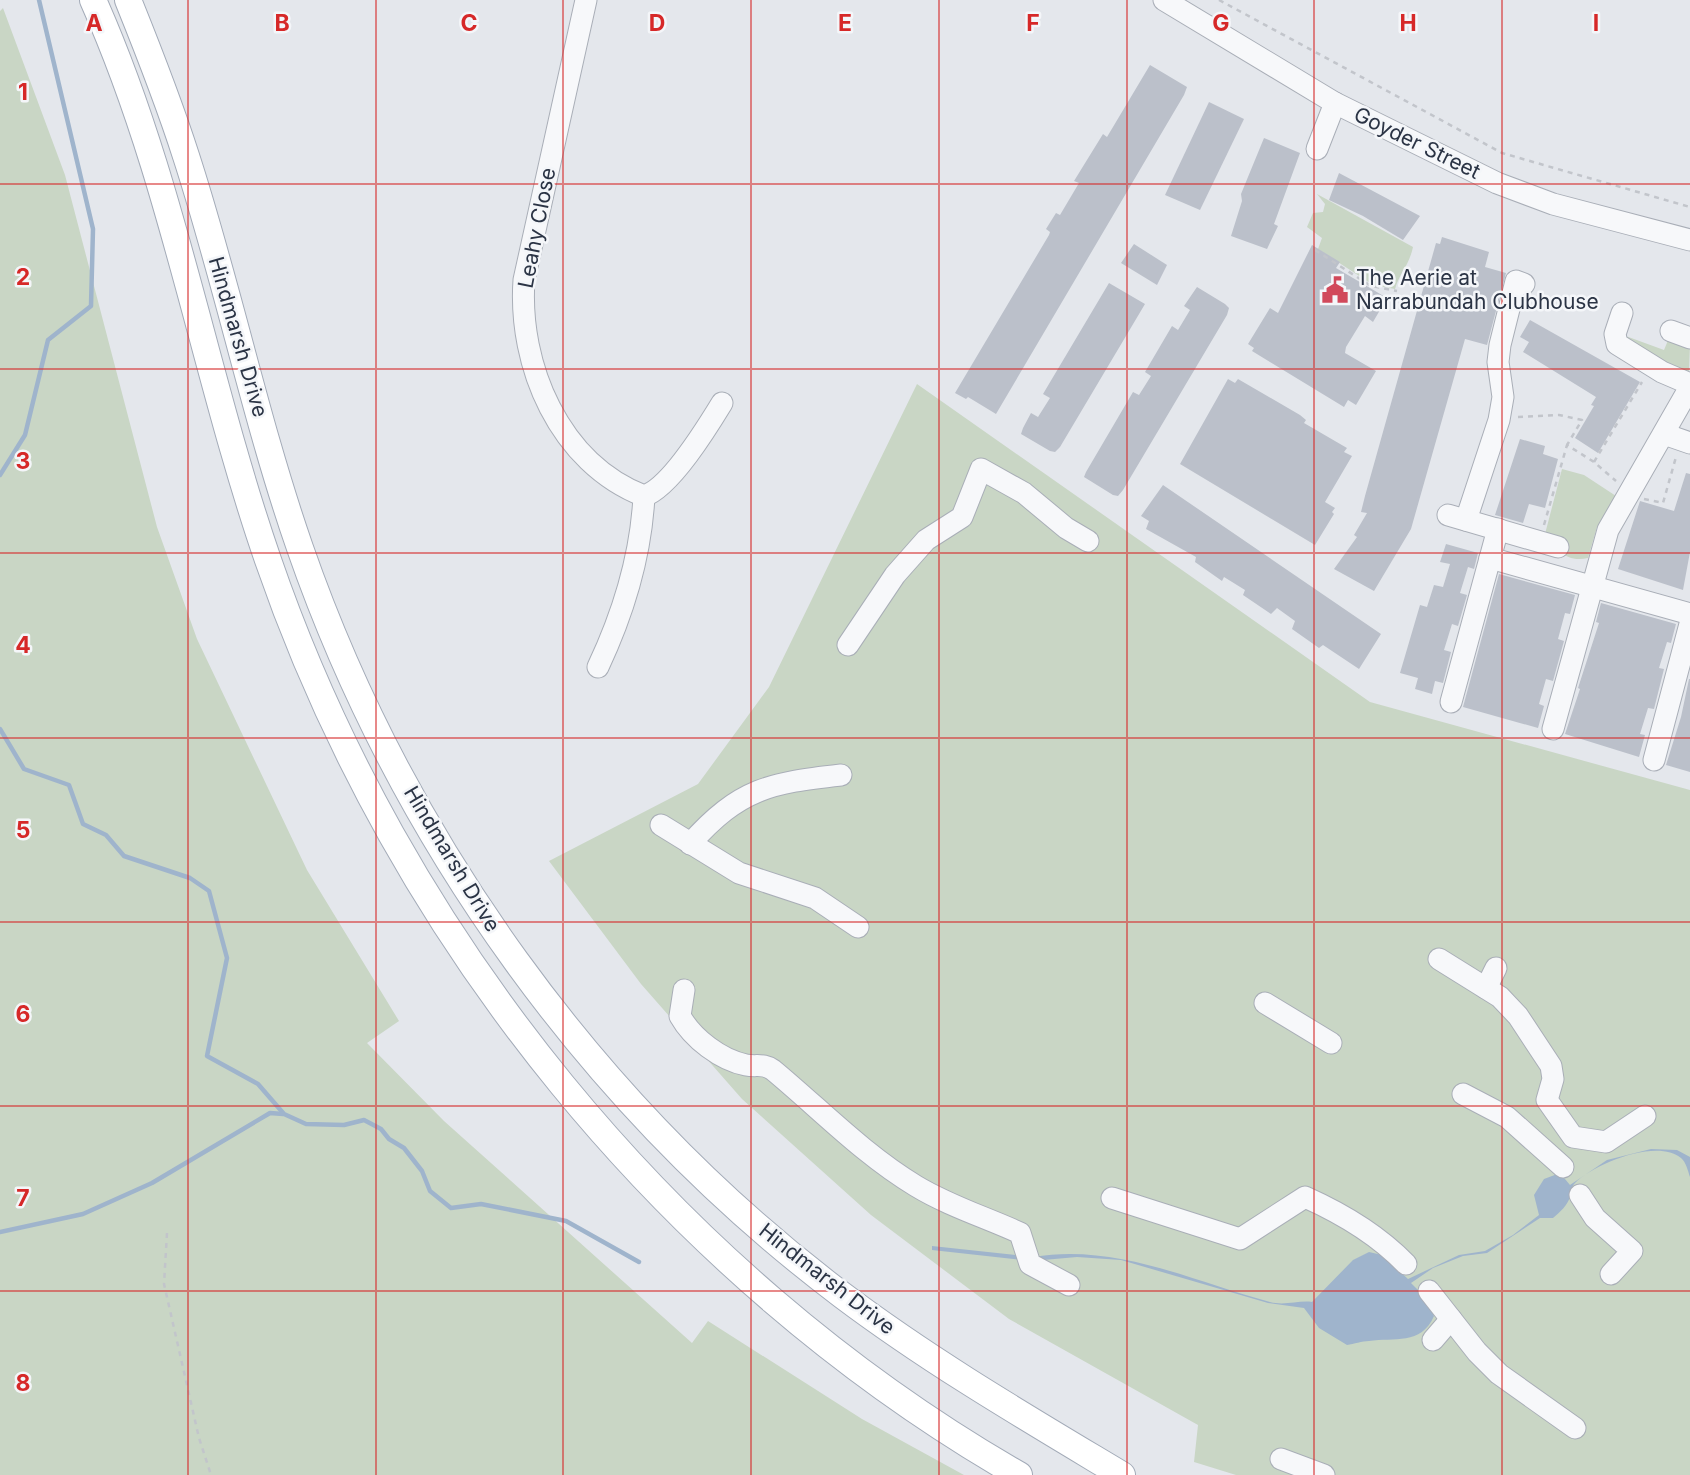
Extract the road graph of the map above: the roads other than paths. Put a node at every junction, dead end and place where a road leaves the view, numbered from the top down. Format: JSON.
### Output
{"nodes":[{"id":1,"x":128,"y":0,"type":"edge"},
{"id":2,"x":586,"y":0,"type":"edge"},
{"id":3,"x":1164,"y":0,"type":"edge"},
{"id":4,"x":93,"y":5,"type":"edge"},
{"id":5,"x":1335,"y":103,"type":"junction"},
{"id":6,"x":1317,"y":149,"type":"dead end"},
{"id":7,"x":1690,"y":240,"type":"edge"},
{"id":8,"x":1524,"y":284,"type":"dead end"},
{"id":9,"x":1622,"y":313,"type":"dead end"},
{"id":10,"x":1690,"y":386,"type":"edge"},
{"id":11,"x":722,"y":403,"type":"dead end"},
{"id":12,"x":1678,"y":439,"type":"edge"},
{"id":13,"x":644,"y":496,"type":"junction"},
{"id":14,"x":1498,"y":529,"type":"junction"},
{"id":15,"x":1088,"y":541,"type":"dead end"},
{"id":16,"x":1549,"y":544,"type":"road end"},
{"id":17,"x":1490,"y":558,"type":"junction"},
{"id":18,"x":1592,"y":586,"type":"junction"},
{"id":19,"x":1690,"y":614,"type":"edge"},
{"id":20,"x":1690,"y":624,"type":"edge"},
{"id":21,"x":848,"y":645,"type":"dead end"},
{"id":22,"x":598,"y":667,"type":"dead end"},
{"id":23,"x":1451,"y":702,"type":"dead end"},
{"id":24,"x":1553,"y":729,"type":"dead end"},
{"id":25,"x":1654,"y":760,"type":"dead end"},
{"id":26,"x":841,"y":775,"type":"dead end"},
{"id":27,"x":661,"y":825,"type":"dead end"},
{"id":28,"x":690,"y":844,"type":"junction"},
{"id":29,"x":858,"y":927,"type":"dead end"},
{"id":30,"x":1439,"y":959,"type":"dead end"},
{"id":31,"x":1496,"y":968,"type":"dead end"},
{"id":32,"x":1486,"y":988,"type":"junction"},
{"id":33,"x":684,"y":990,"type":"dead end"},
{"id":34,"x":1265,"y":1003,"type":"dead end"},
{"id":35,"x":1331,"y":1042,"type":"dead end"},
{"id":36,"x":1463,"y":1094,"type":"dead end"},
{"id":37,"x":1645,"y":1116,"type":"dead end"},
{"id":38,"x":1573,"y":1138,"type":"junction"},
{"id":39,"x":1580,"y":1195,"type":"dead end"},
{"id":40,"x":1112,"y":1198,"type":"dead end"},
{"id":41,"x":1406,"y":1264,"type":"dead end"},
{"id":42,"x":1611,"y":1273,"type":"dead end"},
{"id":43,"x":1069,"y":1285,"type":"dead end"},
{"id":44,"x":1429,"y":1291,"type":"dead end"},
{"id":45,"x":1451,"y":1319,"type":"junction"},
{"id":46,"x":1433,"y":1340,"type":"dead end"},
{"id":47,"x":1575,"y":1428,"type":"dead end"},
{"id":48,"x":1281,"y":1459,"type":"dead end"},
{"id":49,"x":1019,"y":1475,"type":"edge"},
{"id":50,"x":1122,"y":1475,"type":"edge"},
{"id":51,"x":1324,"y":1475,"type":"edge"}],
"edges":[{"from":1,"to":50,"type":"main road","name":"Hindmarsh Drive"},
{"from":2,"to":13,"type":"street","name":"Leahy Close"},
{"from":3,"to":5,"type":"street","name":"Goyder Street"},
{"from":4,"to":49,"type":"main road","name":"Hindmarsh Drive"},
{"from":5,"to":6,"type":"street"},
{"from":5,"to":7,"type":"street","name":"Goyder Street"},
{"from":8,"to":14,"type":"street"},
{"from":9,"to":10,"type":"street"},
{"from":10,"to":12,"type":"street"},
{"from":11,"to":13,"type":"street"},
{"from":12,"to":18,"type":"street"},
{"from":13,"to":22,"type":"street"},
{"from":14,"to":16,"type":"street"},
{"from":14,"to":17,"type":"street"},
{"from":15,"to":21,"type":"street"},
{"from":17,"to":18,"type":"street"},
{"from":17,"to":23,"type":"street"},
{"from":18,"to":19,"type":"street"},
{"from":18,"to":24,"type":"street"},
{"from":20,"to":25,"type":"street"},
{"from":26,"to":28,"type":"street"},
{"from":27,"to":28,"type":"street"},
{"from":28,"to":29,"type":"street"},
{"from":30,"to":32,"type":"street"},
{"from":31,"to":32,"type":"street"},
{"from":32,"to":38,"type":"street"},
{"from":33,"to":43,"type":"street"},
{"from":34,"to":35,"type":"street"},
{"from":36,"to":38,"type":"street"},
{"from":37,"to":38,"type":"street"},
{"from":39,"to":42,"type":"street"},
{"from":40,"to":41,"type":"street"},
{"from":44,"to":45,"type":"street"},
{"from":45,"to":46,"type":"street"},
{"from":45,"to":47,"type":"street"},
{"from":48,"to":51,"type":"street"}]}
